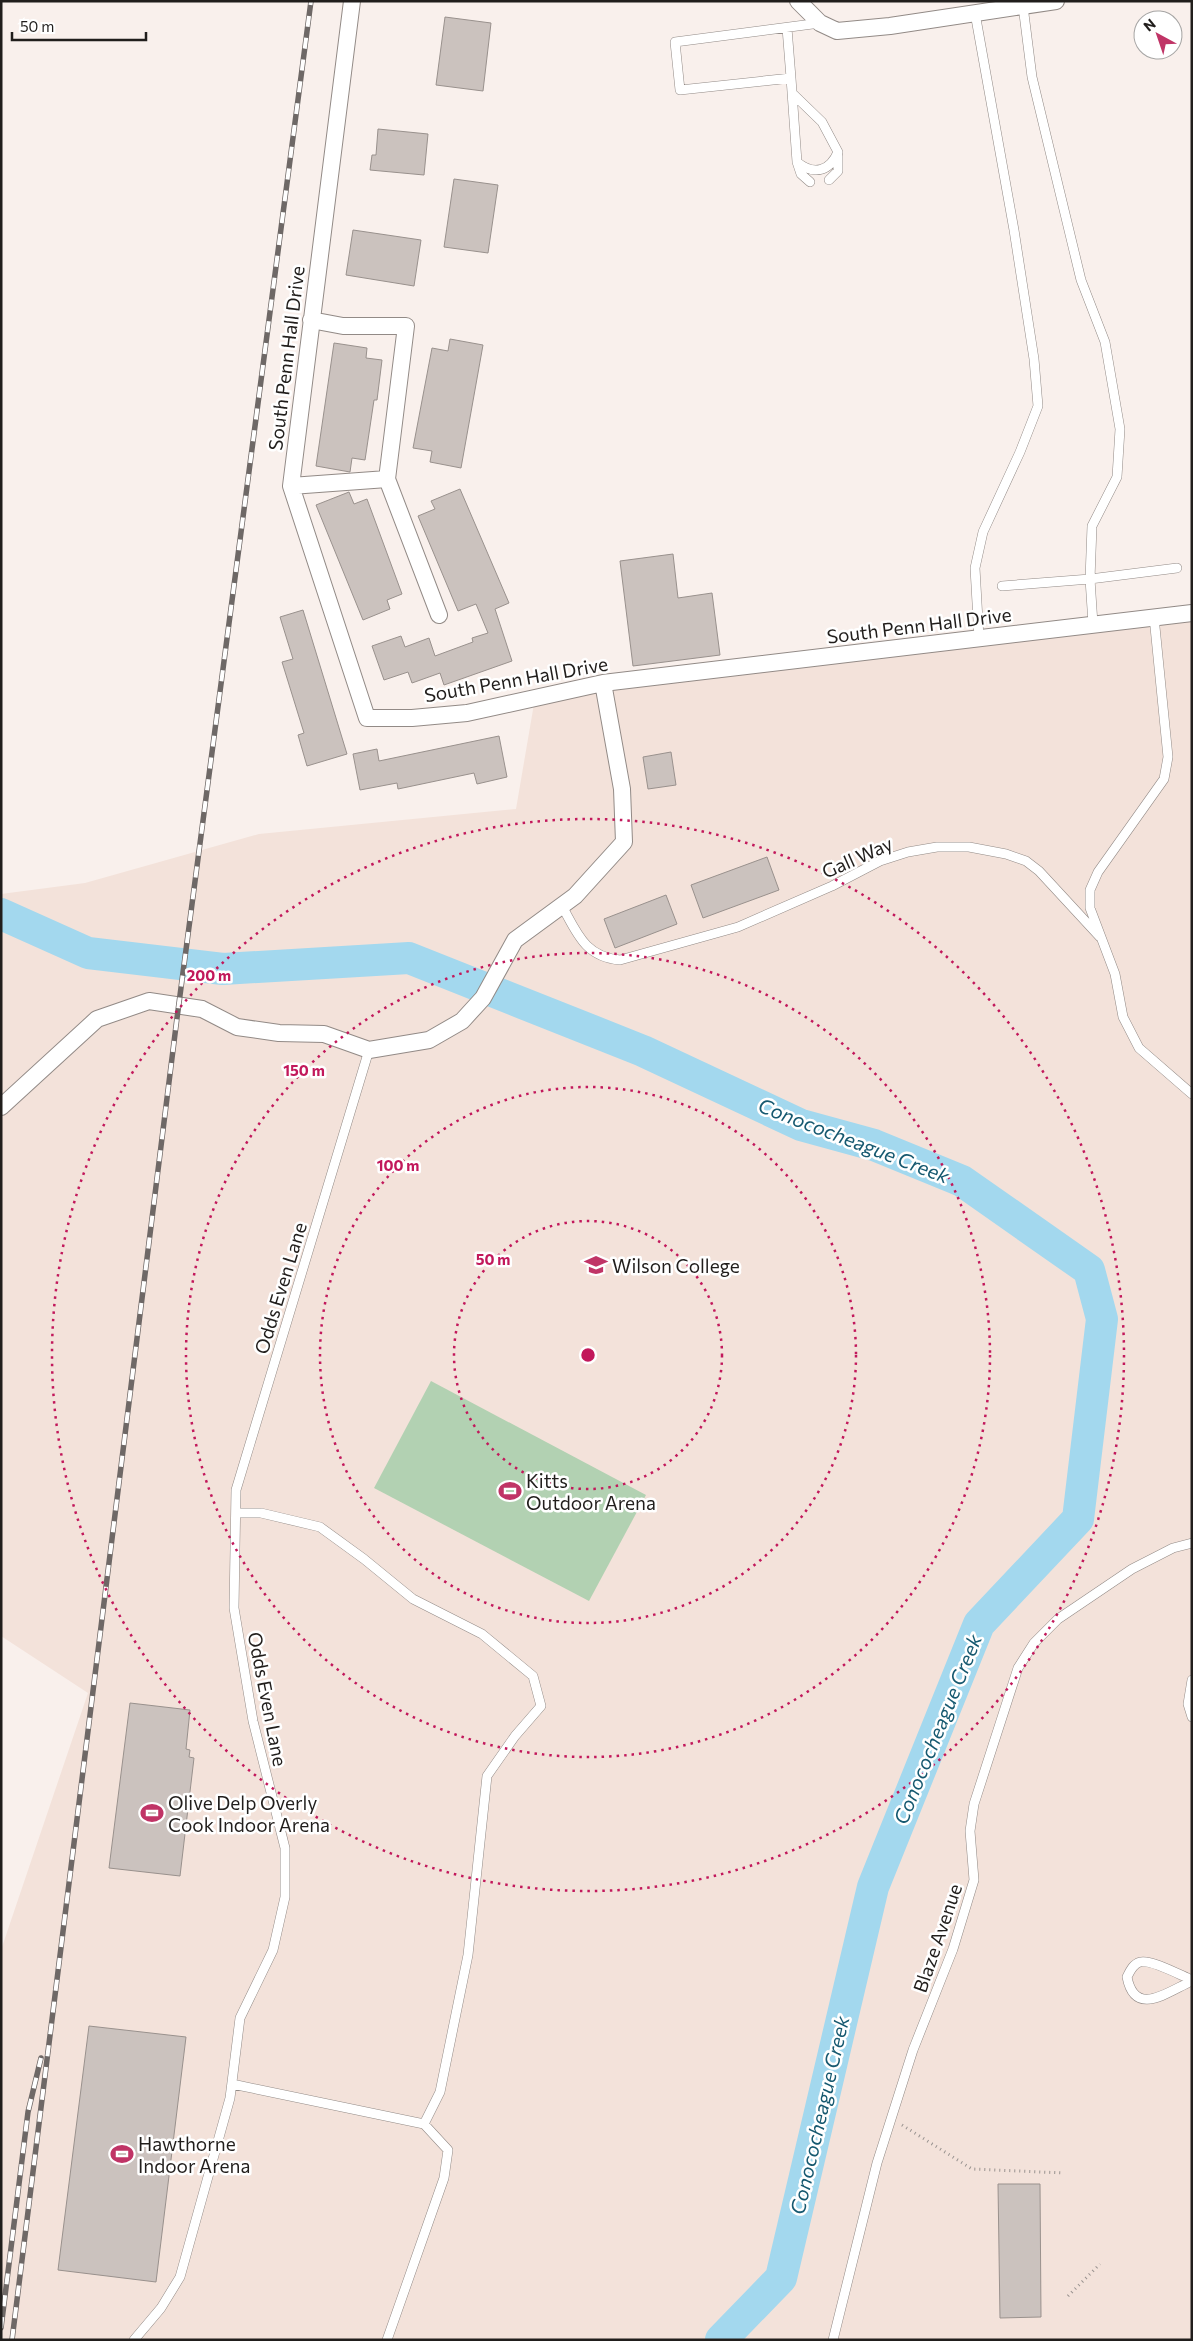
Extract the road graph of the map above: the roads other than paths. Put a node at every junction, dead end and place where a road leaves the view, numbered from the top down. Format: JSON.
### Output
{"nodes":[{"id":1,"x":352,"y":1,"type":"edge"},
{"id":2,"x":798,"y":1,"type":"edge"},
{"id":3,"x":1056,"y":1,"type":"edge"},
{"id":4,"x":1023,"y":6,"type":"junction"},
{"id":5,"x":976,"y":13,"type":"junction"},
{"id":6,"x":820,"y":23,"type":"junction"},
{"id":7,"x":787,"y":28,"type":"junction"},
{"id":8,"x":791,"y":78,"type":"junction"},
{"id":9,"x":792,"y":93,"type":"junction"},
{"id":10,"x":838,"y":152,"type":"junction"},
{"id":11,"x":797,"y":162,"type":"junction"},
{"id":12,"x":829,"y":180,"type":"dead end"},
{"id":13,"x":810,"y":182,"type":"dead end"},
{"id":14,"x":311,"y":320,"type":"junction"},
{"id":15,"x":388,"y":480,"type":"junction"},
{"id":16,"x":290,"y":486,"type":"junction"},
{"id":17,"x":1177,"y":568,"type":"dead end"},
{"id":18,"x":1090,"y":579,"type":"junction"},
{"id":19,"x":1002,"y":586,"type":"dead end"},
{"id":20,"x":1192,"y":613,"type":"edge"},
{"id":21,"x":439,"y":615,"type":"dead end"},
{"id":22,"x":1154,"y":618,"type":"junction"},
{"id":23,"x":1093,"y":624,"type":"junction"},
{"id":24,"x":979,"y":638,"type":"junction"},
{"id":25,"x":603,"y":683,"type":"junction"},
{"id":26,"x":562,"y":906,"type":"junction"},
{"id":27,"x":1100,"y":937,"type":"junction"},
{"id":28,"x":369,"y":1050,"type":"junction"},
{"id":29,"x":1192,"y":1094,"type":"edge"},
{"id":30,"x":1,"y":1107,"type":"edge"},
{"id":31,"x":236,"y":1513,"type":"junction"},
{"id":32,"x":1192,"y":1543,"type":"edge"},
{"id":33,"x":1192,"y":1680,"type":"edge"},
{"id":34,"x":1192,"y":1717,"type":"edge"},
{"id":35,"x":1192,"y":1981,"type":"edge"},
{"id":36,"x":232,"y":2084,"type":"junction"},
{"id":37,"x":424,"y":2124,"type":"junction"},
{"id":38,"x":134,"y":2340,"type":"edge"},
{"id":39,"x":387,"y":2340,"type":"edge"},
{"id":40,"x":833,"y":2340,"type":"edge"}],
"edges":[{"from":1,"to":14,"type":"street","name":"South Penn Hall Drive"},
{"from":2,"to":6,"type":"street"},
{"from":3,"to":4,"type":"street"},
{"from":4,"to":5,"type":"street"},
{"from":4,"to":18,"type":"lane"},
{"from":5,"to":6,"type":"street"},
{"from":5,"to":24,"type":"lane"},
{"from":6,"to":7,"type":"lane"},
{"from":7,"to":8,"type":"lane"},
{"from":7,"to":8,"type":"lane"},
{"from":8,"to":9,"type":"lane"},
{"from":9,"to":10,"type":"lane"},
{"from":9,"to":11,"type":"lane"},
{"from":10,"to":11,"type":"lane"},
{"from":10,"to":12,"type":"lane"},
{"from":11,"to":13,"type":"lane"},
{"from":14,"to":15,"type":"street"},
{"from":14,"to":16,"type":"street","name":"South Penn Hall Drive"},
{"from":15,"to":16,"type":"street"},
{"from":15,"to":21,"type":"street"},
{"from":16,"to":25,"type":"street","name":"South Penn Hall Drive"},
{"from":17,"to":18,"type":"lane"},
{"from":18,"to":19,"type":"lane"},
{"from":18,"to":23,"type":"lane"},
{"from":20,"to":22,"type":"street","name":"South Penn Hall Drive"},
{"from":22,"to":23,"type":"street","name":"South Penn Hall Drive"},
{"from":22,"to":27,"type":"lane"},
{"from":23,"to":24,"type":"street","name":"South Penn Hall Drive"},
{"from":24,"to":25,"type":"street","name":"South Penn Hall Drive"},
{"from":25,"to":26,"type":"street"},
{"from":26,"to":27,"type":"lane","name":"Gall Way"},
{"from":26,"to":28,"type":"street"},
{"from":27,"to":29,"type":"lane","name":"Gall Way"},
{"from":28,"to":30,"type":"street"},
{"from":28,"to":31,"type":"lane","name":"Odds Even Lane"},
{"from":31,"to":36,"type":"lane","name":"Odds Even Lane"},
{"from":31,"to":37,"type":"lane"},
{"from":32,"to":40,"type":"lane","name":"Blaze Avenue"},
{"from":33,"to":34,"type":"lane"},
{"from":35,"to":35,"type":"lane"},
{"from":36,"to":37,"type":"lane"},
{"from":36,"to":38,"type":"lane","name":"Odds Even Lane"},
{"from":37,"to":39,"type":"lane"}]}
